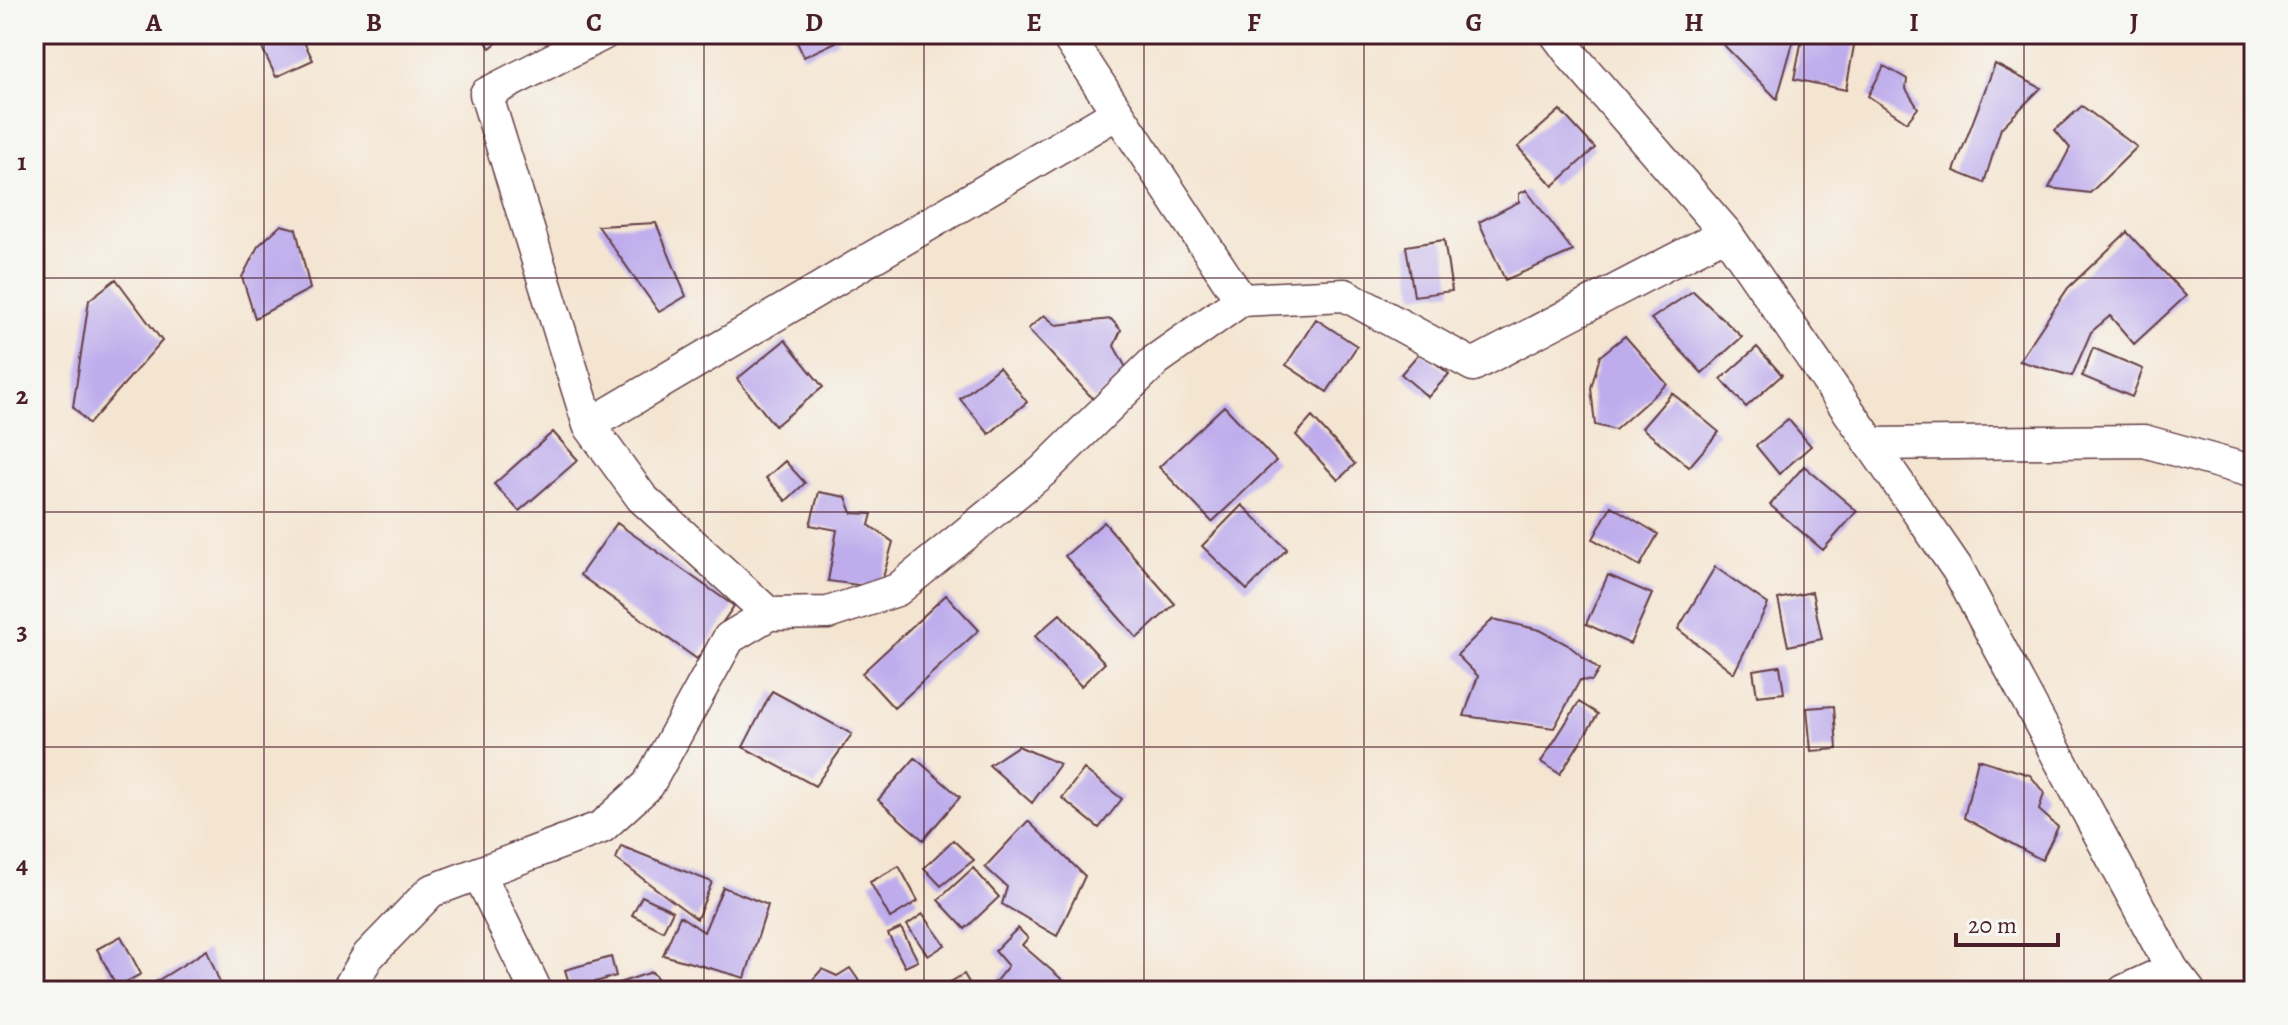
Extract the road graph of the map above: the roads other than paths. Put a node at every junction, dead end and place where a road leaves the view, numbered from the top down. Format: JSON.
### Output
{"nodes":[{"id":1,"x":603,"y":34,"type":"edge"},
{"id":2,"x":1066,"y":34,"type":"edge"},
{"id":3,"x":1556,"y":34,"type":"edge"},
{"id":4,"x":560,"y":44,"type":"edge"},
{"id":5,"x":1117,"y":113,"type":"junction"},
{"id":6,"x":1726,"y":233,"type":"junction"},
{"id":7,"x":1241,"y":300,"type":"junction"},
{"id":8,"x":589,"y":425,"type":"junction"},
{"id":9,"x":1871,"y":444,"type":"junction"},
{"id":10,"x":2254,"y":472,"type":"edge"},
{"id":11,"x":769,"y":614,"type":"junction"},
{"id":12,"x":479,"y":874,"type":"junction"},
{"id":13,"x":2180,"y":980,"type":"edge"},
{"id":14,"x":347,"y":991,"type":"edge"},
{"id":15,"x":536,"y":991,"type":"edge"},
{"id":16,"x":2124,"y":991,"type":"edge"}],
"edges":[{"from":1,"to":4,"type":"street"},
{"from":2,"to":5,"type":"street"},
{"from":3,"to":6,"type":"street"},
{"from":4,"to":8,"type":"street"},
{"from":5,"to":7,"type":"street"},
{"from":5,"to":8,"type":"street"},
{"from":6,"to":7,"type":"street"},
{"from":6,"to":9,"type":"street"},
{"from":7,"to":11,"type":"street"},
{"from":8,"to":11,"type":"street"},
{"from":9,"to":10,"type":"street"},
{"from":9,"to":13,"type":"street"},
{"from":11,"to":12,"type":"street"},
{"from":12,"to":14,"type":"street"},
{"from":12,"to":15,"type":"street"},
{"from":13,"to":16,"type":"street"}]}
